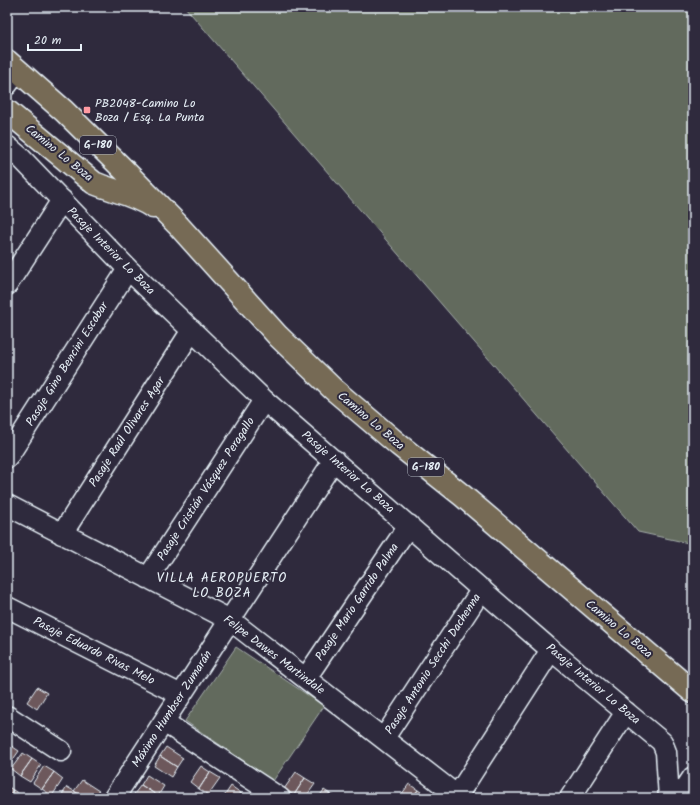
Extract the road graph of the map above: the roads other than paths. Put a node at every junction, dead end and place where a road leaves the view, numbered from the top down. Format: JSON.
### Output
{"nodes":[{"id":1,"x":10,"y":72,"type":"edge"},
{"id":2,"x":7,"y":111,"type":"edge"},
{"id":3,"x":7,"y":146,"type":"edge"},
{"id":4,"x":62,"y":200,"type":"junction"},
{"id":5,"x":177,"y":224,"type":"junction"},
{"id":6,"x":128,"y":269,"type":"junction"},
{"id":7,"x":7,"y":285,"type":"edge"},
{"id":8,"x":192,"y":330,"type":"junction"},
{"id":9,"x":264,"y":400,"type":"junction"},
{"id":10,"x":7,"y":458,"type":"edge"},
{"id":11,"x":334,"y":460,"type":"junction"},
{"id":12,"x":7,"y":505,"type":"edge"},
{"id":13,"x":409,"y":525,"type":"junction"},
{"id":14,"x":62,"y":534,"type":"junction"},
{"id":15,"x":148,"y":578,"type":"junction"},
{"id":16,"x":482,"y":589,"type":"junction"},
{"id":17,"x":7,"y":607,"type":"edge"},
{"id":18,"x":230,"y":620,"type":"junction"},
{"id":19,"x":551,"y":650,"type":"junction"},
{"id":20,"x":306,"y":678,"type":"junction"},
{"id":21,"x":693,"y":692,"type":"edge"},
{"id":22,"x":181,"y":695,"type":"junction"},
{"id":23,"x":626,"y":712,"type":"junction"},
{"id":24,"x":7,"y":716,"type":"edge"},
{"id":25,"x":164,"y":722,"type":"junction"},
{"id":26,"x":384,"y":738,"type":"junction"},
{"id":27,"x":61,"y":751,"type":"dead end"},
{"id":28,"x":693,"y":777,"type":"edge"},
{"id":29,"x":117,"y":797,"type":"edge"},
{"id":30,"x":459,"y":797,"type":"edge"},
{"id":31,"x":280,"y":798,"type":"edge"},
{"id":32,"x":570,"y":798,"type":"edge"},
{"id":33,"x":669,"y":798,"type":"edge"},
{"id":34,"x":679,"y":798,"type":"edge"}],
"edges":[{"from":1,"to":5,"type":"main road","name":"Camino Lo Boza","number":"G-180"},
{"from":2,"to":5,"type":"main road","name":"Camino Lo Boza","number":"G-180"},
{"from":3,"to":4,"type":"street","name":"Pasaje Interior Lo Boza"},
{"from":4,"to":6,"type":"street","name":"Pasaje Interior Lo Boza"},
{"from":4,"to":7,"type":"street"},
{"from":5,"to":21,"type":"main road","name":"Camino Lo Boza","number":"G-180"},
{"from":6,"to":8,"type":"street","name":"Pasaje Interior Lo Boza"},
{"from":6,"to":10,"type":"street","name":"Pasaje Gino Bencini Escobar"},
{"from":8,"to":9,"type":"street","name":"Pasaje Interior Lo Boza"},
{"from":8,"to":14,"type":"street","name":"Pasaje Raúl Olivares Agar"},
{"from":9,"to":11,"type":"street","name":"Pasaje Interior Lo Boza"},
{"from":9,"to":15,"type":"street","name":"Pasaje Cristián Vásquez Peragallo"},
{"from":11,"to":13,"type":"street","name":"Pasaje Interior Lo Boza"},
{"from":11,"to":18,"type":"street","name":"Máximo Humbser Zumarán"},
{"from":12,"to":14,"type":"street","name":"Felipe Dawes Martindale"},
{"from":13,"to":16,"type":"street","name":"Pasaje Interior Lo Boza"},
{"from":13,"to":20,"type":"street","name":"Pasaje Mario Garrido Palma"},
{"from":14,"to":15,"type":"street","name":"Felipe Dawes Martindale"},
{"from":15,"to":18,"type":"street","name":"Felipe Dawes Martindale"},
{"from":16,"to":19,"type":"street","name":"Pasaje Interior Lo Boza"},
{"from":16,"to":26,"type":"street","name":"Pasaje Antonio Secchi Dachenna"},
{"from":17,"to":22,"type":"street","name":"Pasaje Eduardo Rivas Melo"},
{"from":18,"to":20,"type":"street","name":"Felipe Dawes Martindale"},
{"from":18,"to":22,"type":"street","name":"Máximo Humbser Zumarán"},
{"from":19,"to":23,"type":"street","name":"Pasaje Interior Lo Boza"},
{"from":19,"to":30,"type":"street"},
{"from":20,"to":26,"type":"street","name":"Felipe Dawes Martindale"},
{"from":22,"to":25,"type":"street","name":"Máximo Humbser Zumarán"},
{"from":23,"to":32,"type":"street"},
{"from":23,"to":33,"type":"street","name":"Pasaje Interior Lo Boza"},
{"from":24,"to":27,"type":"street"},
{"from":25,"to":29,"type":"street","name":"Máximo Humbser Zumarán"},
{"from":25,"to":31,"type":"street"},
{"from":26,"to":30,"type":"street","name":"Felipe Dawes Martindale"},
{"from":28,"to":34,"type":"street"}]}
